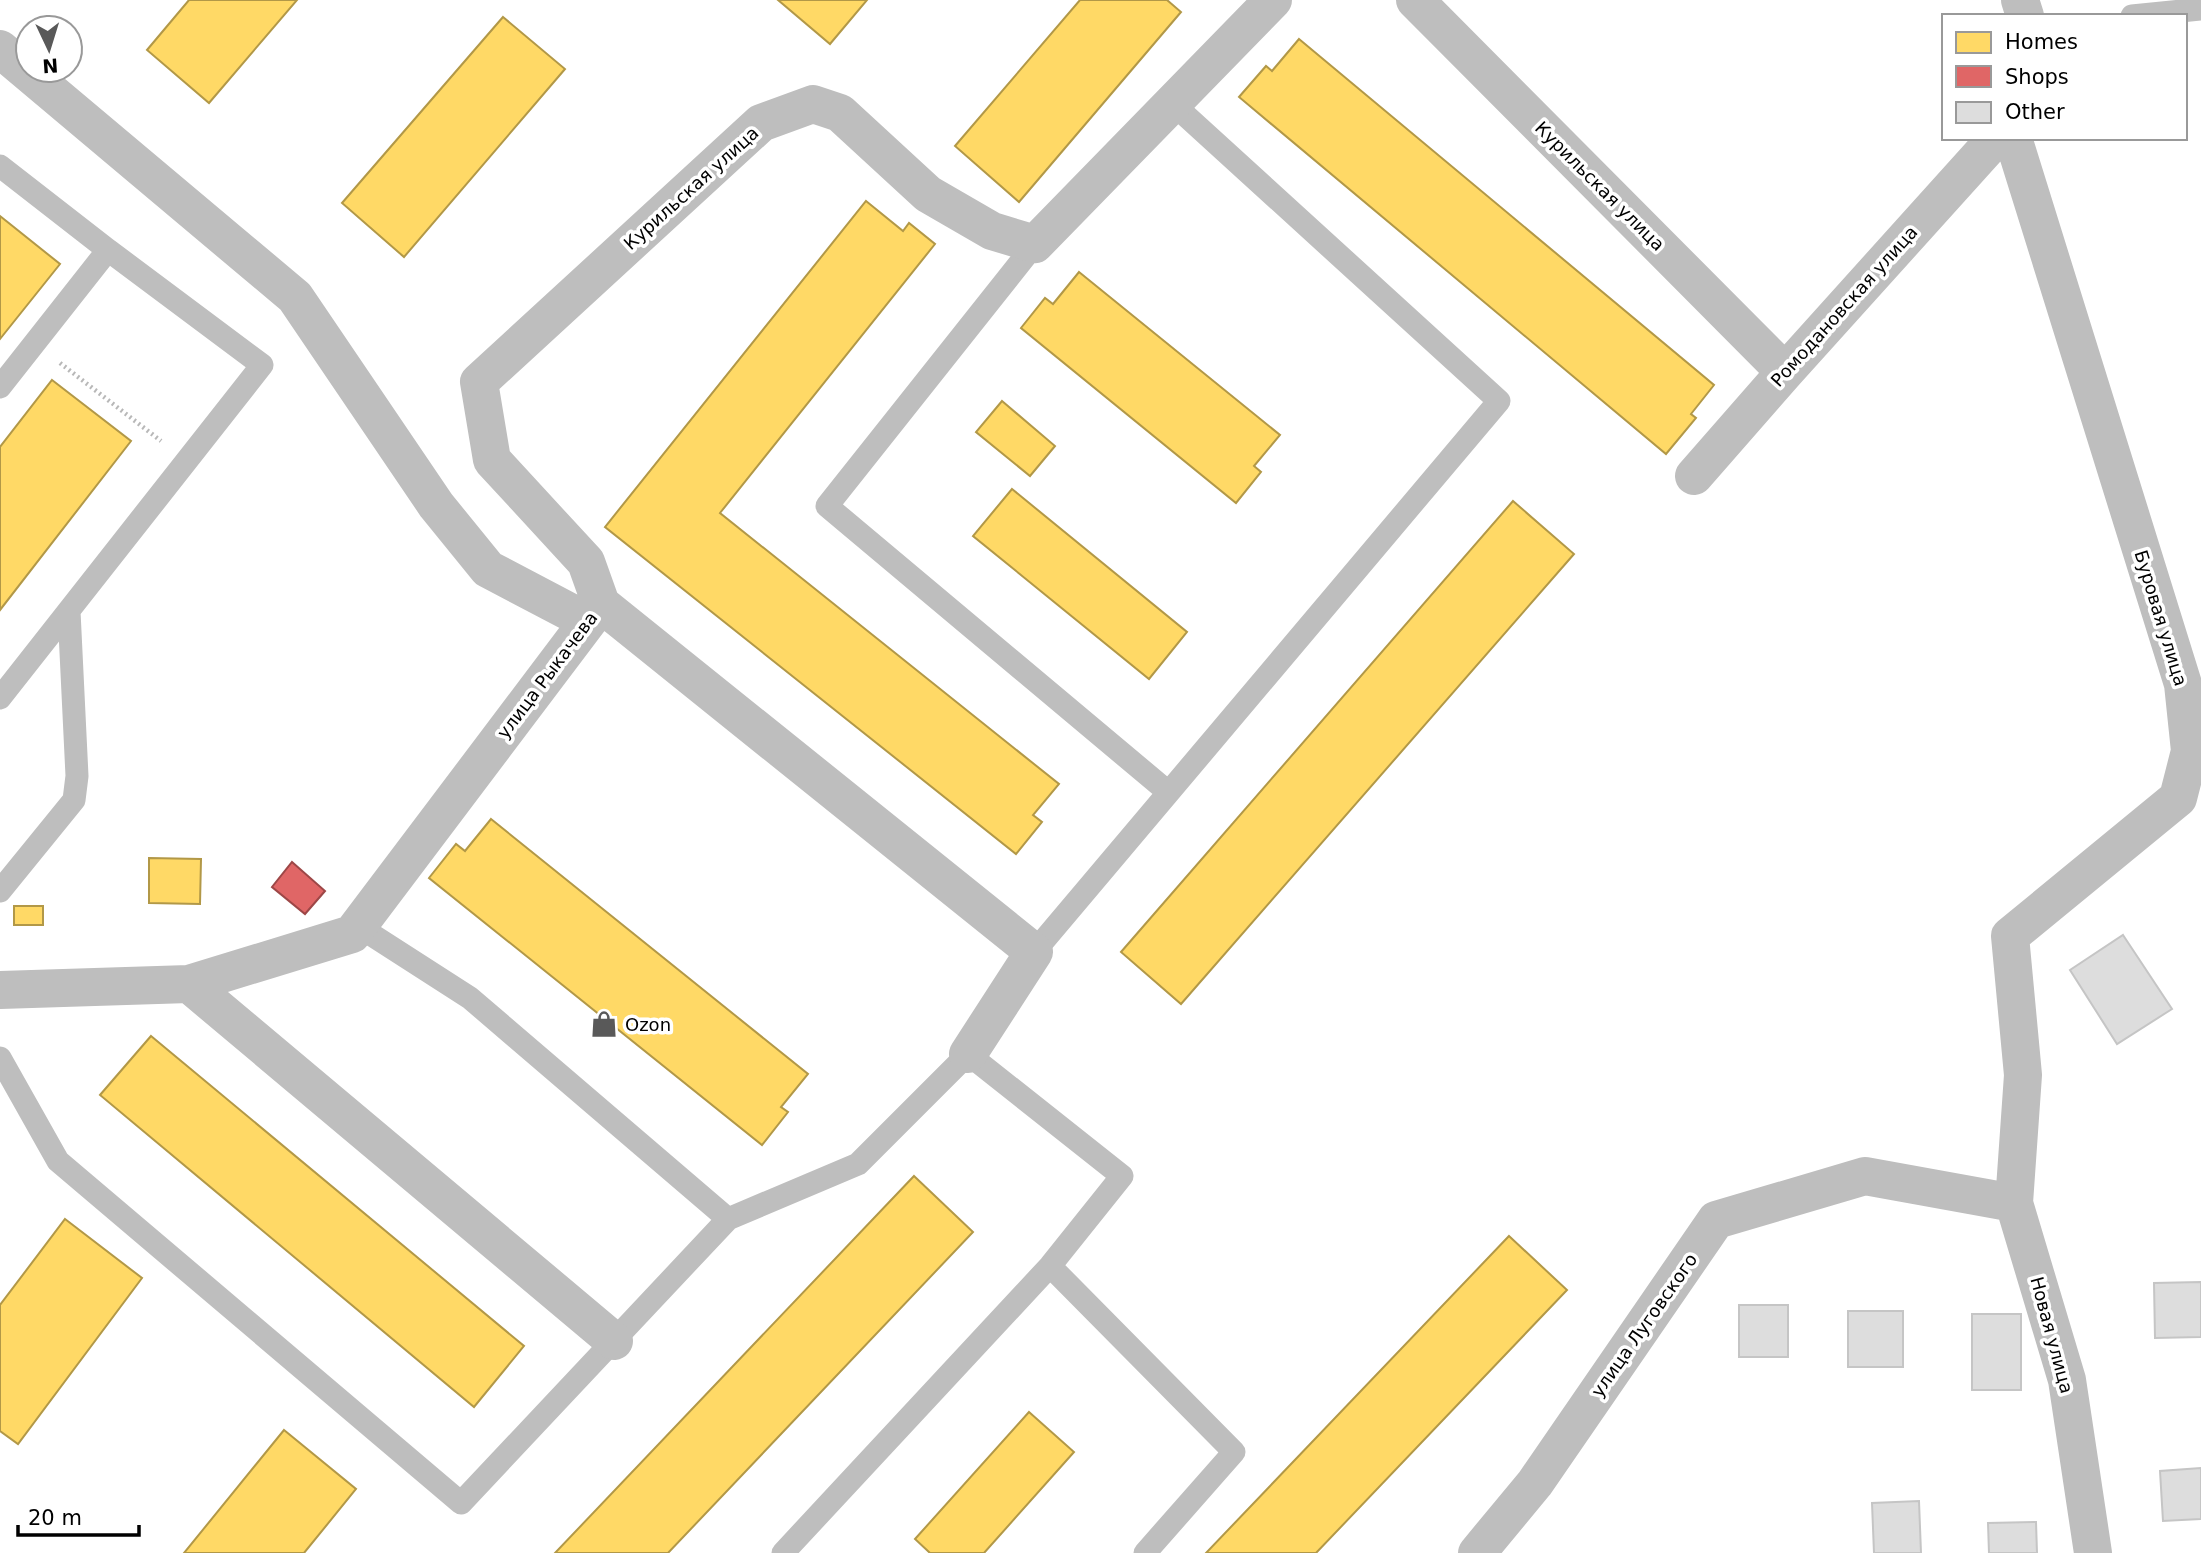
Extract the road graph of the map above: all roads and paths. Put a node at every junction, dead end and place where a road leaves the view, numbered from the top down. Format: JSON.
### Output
{"nodes":[{"id":1,"x":1273,"y":0,"type":"edge"},
{"id":2,"x":1415,"y":0,"type":"edge"},
{"id":3,"x":2201,"y":9,"type":"edge"},
{"id":4,"x":2152,"y":14,"type":"edge"},
{"id":5,"x":0,"y":49,"type":"edge"},
{"id":6,"x":1172,"y":103,"type":"junction"},
{"id":7,"x":1994,"y":140,"type":"edge"},
{"id":8,"x":2014,"y":140,"type":"edge"},
{"id":9,"x":0,"y":166,"type":"edge"},
{"id":10,"x":1035,"y":244,"type":"junction"},
{"id":11,"x":108,"y":250,"type":"junction"},
{"id":12,"x":35,"y":343,"type":"junction"},
{"id":13,"x":1784,"y":372,"type":"junction"},
{"id":14,"x":0,"y":387,"type":"edge"},
{"id":15,"x":187,"y":461,"type":"junction"},
{"id":16,"x":1694,"y":476,"type":"dead end"},
{"id":17,"x":601,"y":604,"type":"junction"},
{"id":18,"x":69,"y":611,"type":"junction"},
{"id":19,"x":0,"y":698,"type":"edge"},
{"id":20,"x":1168,"y":792,"type":"junction"},
{"id":21,"x":0,"y":891,"type":"edge"},
{"id":22,"x":358,"y":926,"type":"junction"},
{"id":23,"x":1034,"y":952,"type":"junction"},
{"id":24,"x":189,"y":984,"type":"junction"},
{"id":25,"x":0,"y":990,"type":"edge"},
{"id":26,"x":968,"y":1054,"type":"junction"},
{"id":27,"x":0,"y":1058,"type":"edge"},
{"id":28,"x":2014,"y":1203,"type":"junction"},
{"id":29,"x":728,"y":1219,"type":"junction"},
{"id":30,"x":1050,"y":1266,"type":"junction"},
{"id":31,"x":614,"y":1341,"type":"junction"},
{"id":32,"x":783,"y":1553,"type":"edge"},
{"id":33,"x":1145,"y":1553,"type":"edge"},
{"id":34,"x":1477,"y":1553,"type":"edge"},
{"id":35,"x":2093,"y":1553,"type":"edge"}],
"edges":[{"from":1,"to":6,"type":"street"},
{"from":2,"to":13,"type":"street","name":"Курильская улица"},
{"from":3,"to":4,"type":"lane"},
{"from":5,"to":17,"type":"street"},
{"from":6,"to":10,"type":"street"},
{"from":6,"to":20,"type":"lane"},
{"from":7,"to":13,"type":"street","name":"Ромодановская улица"},
{"from":8,"to":28,"type":"street","name":"Буровая улица"},
{"from":9,"to":11,"type":"lane"},
{"from":10,"to":17,"type":"street","name":"Курильская улица"},
{"from":10,"to":20,"type":"lane"},
{"from":11,"to":12,"type":"lane"},
{"from":11,"to":15,"type":"lane"},
{"from":12,"to":14,"type":"lane"},
{"from":12,"to":15,"type":"path"},
{"from":13,"to":16,"type":"street","name":"Ромодановская улица"},
{"from":15,"to":18,"type":"lane"},
{"from":17,"to":22,"type":"street","name":"улица Рыкачева"},
{"from":17,"to":23,"type":"street","name":"улица Рыкачева"},
{"from":18,"to":19,"type":"lane"},
{"from":18,"to":21,"type":"lane"},
{"from":20,"to":23,"type":"lane"},
{"from":22,"to":24,"type":"street","name":"улица Рыкачева"},
{"from":22,"to":29,"type":"lane"},
{"from":23,"to":26,"type":"street"},
{"from":24,"to":25,"type":"street","name":"улица Рыкачева"},
{"from":24,"to":31,"type":"street"},
{"from":26,"to":29,"type":"lane"},
{"from":26,"to":30,"type":"lane"},
{"from":27,"to":31,"type":"lane"},
{"from":28,"to":34,"type":"street","name":"улица Луговского"},
{"from":28,"to":35,"type":"street","name":"Новая улица"},
{"from":29,"to":31,"type":"lane"},
{"from":30,"to":32,"type":"lane"},
{"from":30,"to":33,"type":"lane"}]}
